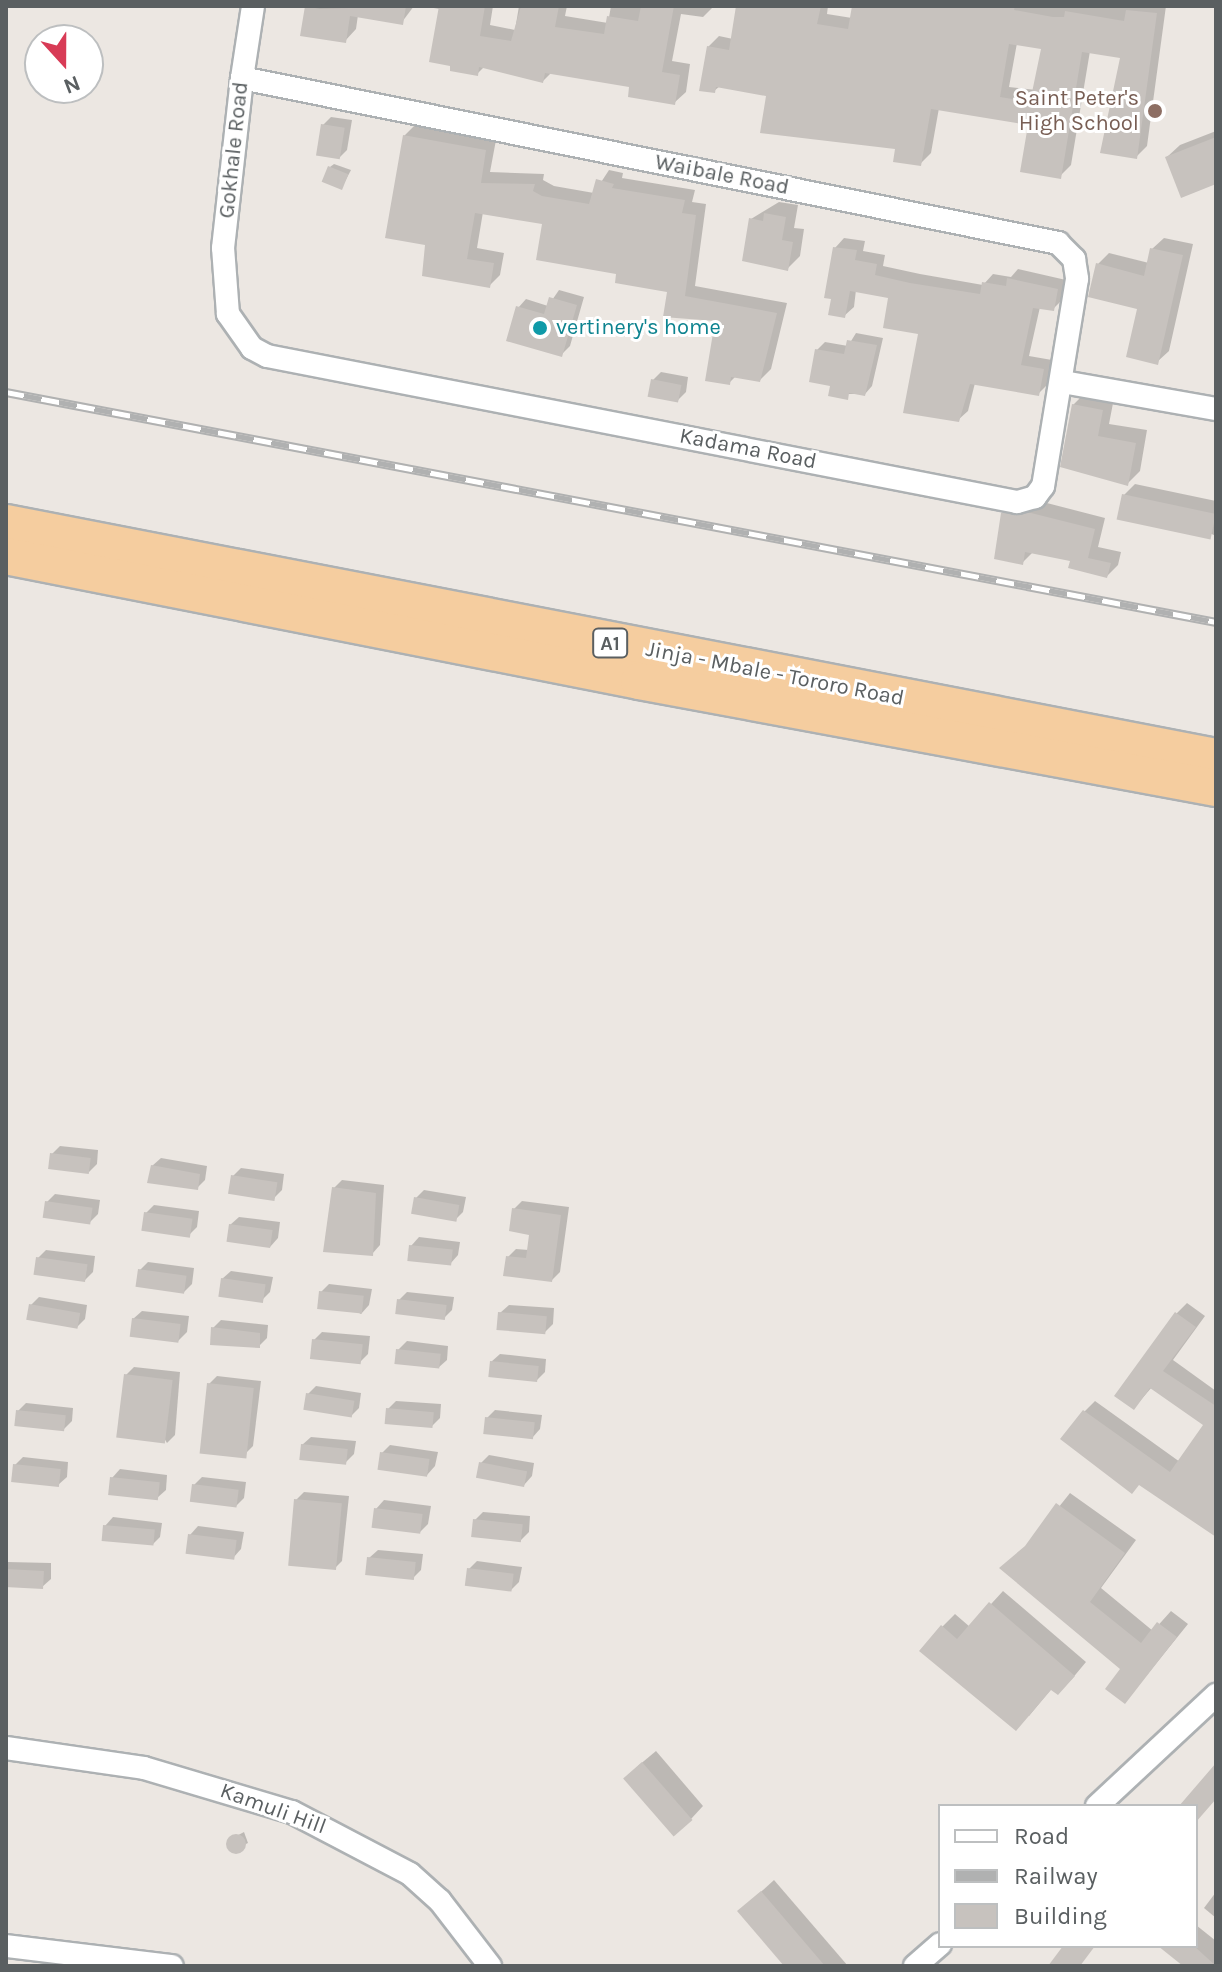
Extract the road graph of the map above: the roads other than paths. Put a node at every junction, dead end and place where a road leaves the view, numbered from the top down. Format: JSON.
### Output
{"nodes":[{"id":1,"x":253,"y":6,"type":"edge"},
{"id":2,"x":242,"y":78,"type":"junction"},
{"id":3,"x":224,"y":296,"type":"joint"},
{"id":4,"x":1063,"y":382,"type":"junction"},
{"id":5,"x":1216,"y":409,"type":"edge"},
{"id":6,"x":6,"y":523,"type":"edge"},
{"id":7,"x":6,"y":556,"type":"edge"},
{"id":8,"x":1216,"y":757,"type":"edge"},
{"id":9,"x":1216,"y":788,"type":"edge"},
{"id":10,"x":1216,"y":1695,"type":"edge"},
{"id":11,"x":6,"y":1748,"type":"edge"},
{"id":12,"x":1099,"y":1804,"type":"edge"},
{"id":13,"x":6,"y":1946,"type":"edge"},
{"id":14,"x":938,"y":1946,"type":"edge"},
{"id":15,"x":172,"y":1966,"type":"edge"},
{"id":16,"x":490,"y":1966,"type":"edge"},
{"id":17,"x":915,"y":1966,"type":"edge"}],
"edges":[{"from":1,"to":2,"type":"street","name":"Gokhale Road"},
{"from":2,"to":3,"type":"street","name":"Gokhale Road"},
{"from":2,"to":4,"type":"street","name":"Waibale Road"},
{"from":3,"to":4,"type":"street","name":"Kadama Road"},
{"from":4,"to":5,"type":"street"},
{"from":6,"to":8,"type":"highway","name":"Jinja - Mbale - Tororo Road","number":"A1"},
{"from":7,"to":9,"type":"highway","name":"Jinja - Mbale - Tororo Road","number":"A1"},
{"from":10,"to":12,"type":"street"},
{"from":11,"to":16,"type":"street","name":"Kamuli Hill"},
{"from":13,"to":15,"type":"street"},
{"from":14,"to":17,"type":"street"}]}
